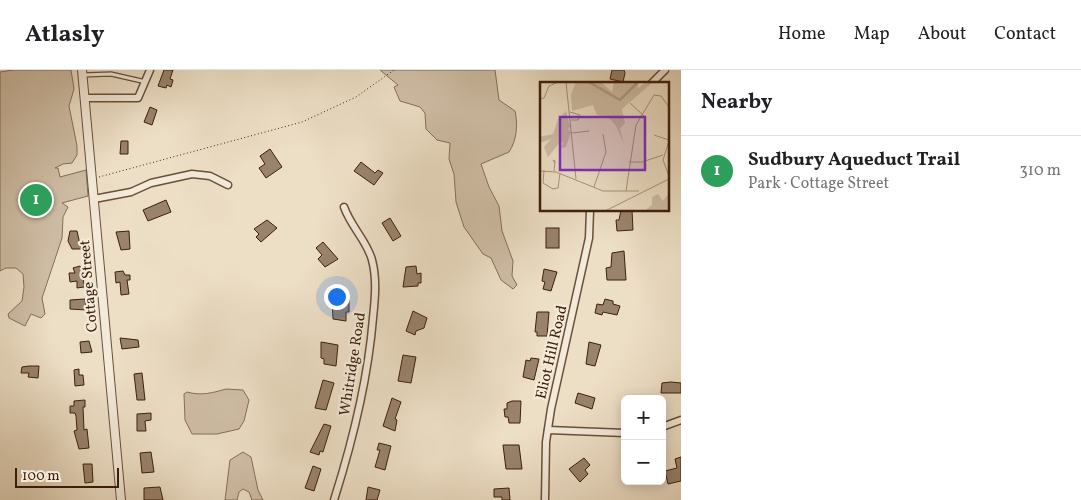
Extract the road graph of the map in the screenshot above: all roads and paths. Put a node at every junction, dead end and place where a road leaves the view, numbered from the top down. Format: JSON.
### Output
{"nodes":[{"id":1,"x":150,"y":70,"type":"edge"},
{"id":2,"x":394,"y":70,"type":"edge"},
{"id":3,"x":665,"y":70,"type":"edge"},
{"id":4,"x":82,"y":72,"type":"edge"},
{"id":5,"x":146,"y":82,"type":"junction"},
{"id":6,"x":653,"y":82,"type":"edge"},
{"id":7,"x":85,"y":98,"type":"junction"},
{"id":8,"x":92,"y":179,"type":"junction"},
{"id":9,"x":228,"y":185,"type":"dead end"},
{"id":10,"x":94,"y":199,"type":"junction"},
{"id":11,"x":344,"y":207,"type":"dead end"},
{"id":12,"x":590,"y":211,"type":"edge"},
{"id":13,"x":681,"y":420,"type":"edge"},
{"id":14,"x":666,"y":426,"type":"edge"},
{"id":15,"x":548,"y":430,"type":"junction"},
{"id":16,"x":621,"y":433,"type":"edge"},
{"id":17,"x":121,"y":500,"type":"edge"},
{"id":18,"x":334,"y":500,"type":"edge"},
{"id":19,"x":545,"y":500,"type":"edge"}],
"edges":[{"from":1,"to":5,"type":"street"},
{"from":2,"to":8,"type":"path"},
{"from":3,"to":6,"type":"street"},
{"from":4,"to":5,"type":"lane"},
{"from":4,"to":7,"type":"street","name":"Cottage Street"},
{"from":5,"to":7,"type":"street"},
{"from":7,"to":8,"type":"street","name":"Cottage Street"},
{"from":8,"to":10,"type":"street","name":"Cottage Street"},
{"from":9,"to":10,"type":"street"},
{"from":10,"to":17,"type":"street","name":"Cottage Street"},
{"from":11,"to":18,"type":"street","name":"Whitridge Road"},
{"from":12,"to":15,"type":"street","name":"Eliot Hill Road"},
{"from":13,"to":14,"type":"street"},
{"from":15,"to":16,"type":"street"},
{"from":15,"to":19,"type":"street","name":"Eliot Hill Road"}]}
